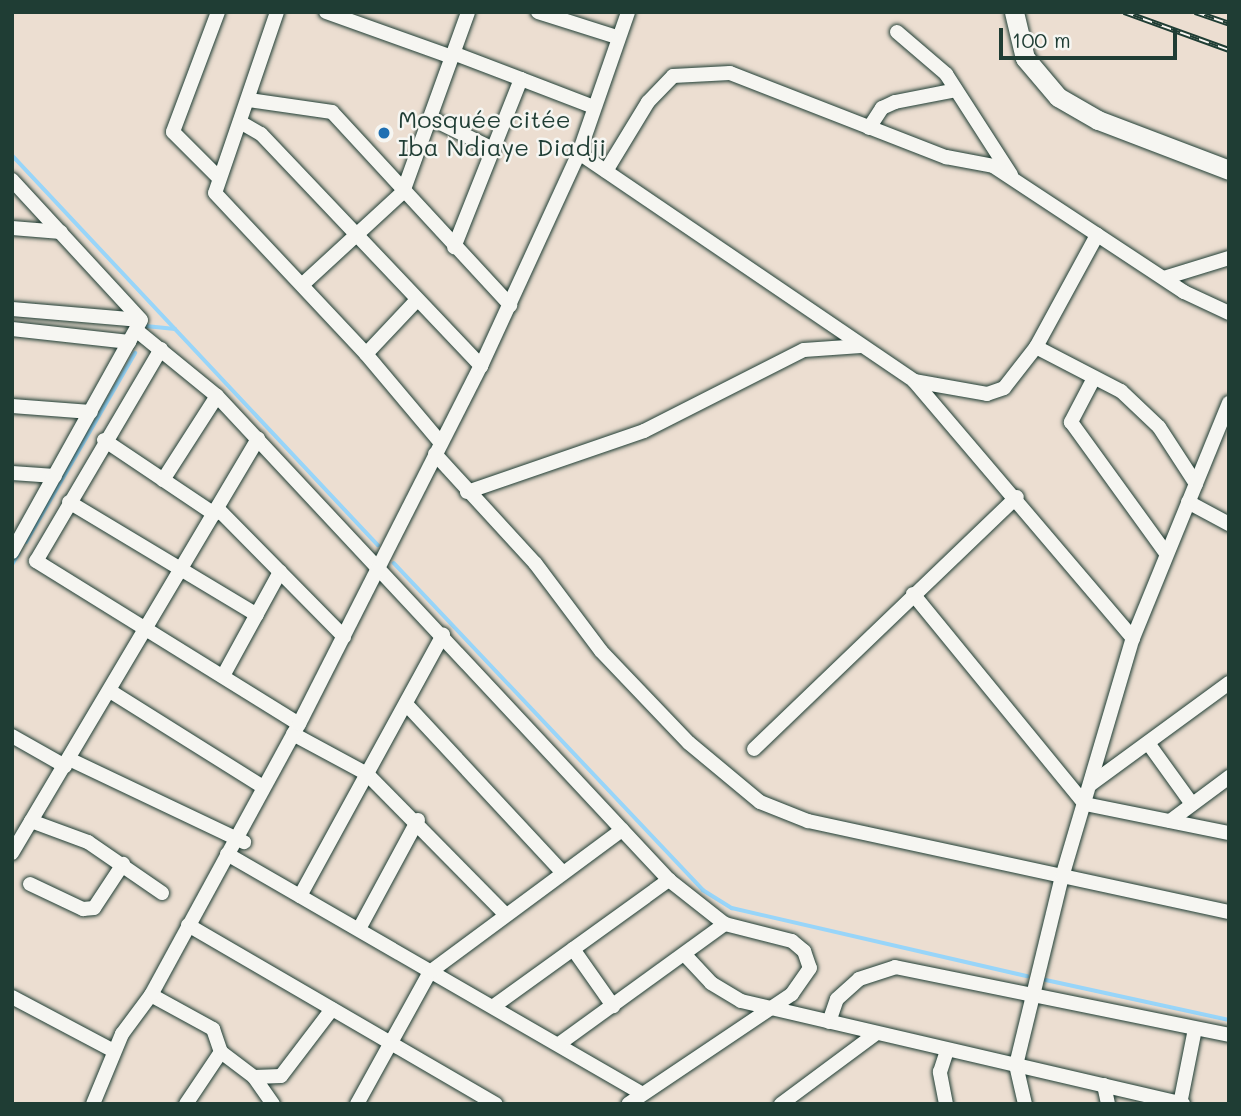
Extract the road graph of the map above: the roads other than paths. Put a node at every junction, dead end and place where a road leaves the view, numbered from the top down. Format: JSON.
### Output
{"nodes":[{"id":1,"x":218,"y":12,"type":"edge"},
{"id":2,"x":277,"y":12,"type":"edge"},
{"id":3,"x":326,"y":12,"type":"edge"},
{"id":4,"x":468,"y":12,"type":"edge"},
{"id":5,"x":538,"y":12,"type":"edge"},
{"id":6,"x":628,"y":12,"type":"edge"},
{"id":7,"x":1014,"y":12,"type":"edge"},
{"id":8,"x":897,"y":32,"type":"dead end"},
{"id":9,"x":617,"y":37,"type":"junction"},
{"id":10,"x":453,"y":55,"type":"junction"},
{"id":11,"x":521,"y":79,"type":"junction"},
{"id":12,"x":956,"y":90,"type":"junction"},
{"id":13,"x":249,"y":100,"type":"junction"},
{"id":14,"x":594,"y":107,"type":"junction"},
{"id":15,"x":430,"y":118,"type":"junction"},
{"id":16,"x":240,"y":122,"type":"junction"},
{"id":17,"x":869,"y":128,"type":"junction"},
{"id":18,"x":491,"y":148,"type":"junction"},
{"id":19,"x":579,"y":153,"type":"junction"},
{"id":20,"x":1229,"y":170,"type":"edge"},
{"id":21,"x":606,"y":172,"type":"junction"},
{"id":22,"x":218,"y":177,"type":"junction"},
{"id":23,"x":1014,"y":179,"type":"junction"},
{"id":24,"x":12,"y":180,"type":"edge"},
{"id":25,"x":403,"y":192,"type":"junction"},
{"id":26,"x":12,"y":228,"type":"edge"},
{"id":27,"x":61,"y":232,"type":"junction"},
{"id":28,"x":1097,"y":235,"type":"junction"},
{"id":29,"x":355,"y":236,"type":"junction"},
{"id":30,"x":454,"y":247,"type":"junction"},
{"id":31,"x":1229,"y":258,"type":"edge"},
{"id":32,"x":1164,"y":278,"type":"junction"},
{"id":33,"x":303,"y":284,"type":"junction"},
{"id":34,"x":416,"y":301,"type":"junction"},
{"id":35,"x":510,"y":305,"type":"junction"},
{"id":36,"x":12,"y":309,"type":"edge"},
{"id":37,"x":1229,"y":313,"type":"edge"},
{"id":38,"x":830,"y":326,"type":"junction"},
{"id":39,"x":12,"y":330,"type":"edge"},
{"id":40,"x":135,"y":330,"type":"junction"},
{"id":41,"x":861,"y":346,"type":"junction"},
{"id":42,"x":812,"y":347,"type":"junction"},
{"id":43,"x":1036,"y":347,"type":"junction"},
{"id":44,"x":161,"y":349,"type":"junction"},
{"id":45,"x":366,"y":354,"type":"junction"},
{"id":46,"x":481,"y":366,"type":"junction"},
{"id":47,"x":1094,"y":378,"type":"junction"},
{"id":48,"x":914,"y":381,"type":"junction"},
{"id":49,"x":217,"y":396,"type":"junction"},
{"id":50,"x":1229,"y":403,"type":"edge"},
{"id":51,"x":12,"y":406,"type":"edge"},
{"id":52,"x":91,"y":412,"type":"junction"},
{"id":53,"x":258,"y":439,"type":"junction"},
{"id":54,"x":104,"y":440,"type":"junction"},
{"id":55,"x":1214,"y":441,"type":"junction"},
{"id":56,"x":1229,"y":446,"type":"edge"},
{"id":57,"x":438,"y":448,"type":"junction"},
{"id":58,"x":12,"y":472,"type":"edge"},
{"id":59,"x":55,"y":476,"type":"junction"},
{"id":60,"x":163,"y":480,"type":"junction"},
{"id":61,"x":1196,"y":484,"type":"junction"},
{"id":62,"x":467,"y":492,"type":"junction"},
{"id":63,"x":1017,"y":497,"type":"junction"},
{"id":64,"x":69,"y":502,"type":"junction"},
{"id":65,"x":1188,"y":502,"type":"junction"},
{"id":66,"x":216,"y":511,"type":"junction"},
{"id":67,"x":1229,"y":524,"type":"edge"},
{"id":68,"x":21,"y":550,"type":"edge"},
{"id":69,"x":1165,"y":552,"type":"junction"},
{"id":70,"x":381,"y":567,"type":"junction"},
{"id":71,"x":181,"y":569,"type":"junction"},
{"id":72,"x":280,"y":572,"type":"junction"},
{"id":73,"x":912,"y":594,"type":"junction"},
{"id":74,"x":257,"y":615,"type":"junction"},
{"id":75,"x":146,"y":629,"type":"junction"},
{"id":76,"x":443,"y":635,"type":"junction"},
{"id":77,"x":344,"y":637,"type":"junction"},
{"id":78,"x":1133,"y":638,"type":"junction"},
{"id":79,"x":223,"y":676,"type":"junction"},
{"id":80,"x":1229,"y":683,"type":"edge"},
{"id":81,"x":110,"y":691,"type":"junction"},
{"id":82,"x":406,"y":704,"type":"junction"},
{"id":83,"x":296,"y":729,"type":"junction"},
{"id":84,"x":12,"y":736,"type":"edge"},
{"id":85,"x":1148,"y":743,"type":"junction"},
{"id":86,"x":754,"y":749,"type":"dead end"},
{"id":87,"x":67,"y":762,"type":"junction"},
{"id":88,"x":367,"y":774,"type":"junction"},
{"id":89,"x":1229,"y":777,"type":"edge"},
{"id":90,"x":1091,"y":784,"type":"junction"},
{"id":91,"x":263,"y":787,"type":"junction"},
{"id":92,"x":1085,"y":804,"type":"junction"},
{"id":93,"x":1192,"y":804,"type":"junction"},
{"id":94,"x":418,"y":820,"type":"junction"},
{"id":95,"x":31,"y":821,"type":"junction"},
{"id":96,"x":1170,"y":821,"type":"junction"},
{"id":97,"x":622,"y":830,"type":"junction"},
{"id":98,"x":1229,"y":833,"type":"edge"},
{"id":99,"x":240,"y":840,"type":"junction"},
{"id":100,"x":12,"y":853,"type":"edge"},
{"id":101,"x":227,"y":854,"type":"junction"},
{"id":102,"x":123,"y":864,"type":"junction"},
{"id":103,"x":562,"y":872,"type":"junction"},
{"id":104,"x":1062,"y":877,"type":"junction"},
{"id":105,"x":669,"y":880,"type":"junction"},
{"id":106,"x":30,"y":884,"type":"dead end"},
{"id":107,"x":162,"y":892,"type":"dead end"},
{"id":108,"x":300,"y":895,"type":"junction"},
{"id":109,"x":1229,"y":912,"type":"edge"},
{"id":110,"x":504,"y":913,"type":"junction"},
{"id":111,"x":725,"y":924,"type":"junction"},
{"id":112,"x":188,"y":925,"type":"junction"},
{"id":113,"x":359,"y":929,"type":"junction"},
{"id":114,"x":573,"y":949,"type":"junction"},
{"id":115,"x":686,"y":956,"type":"junction"},
{"id":116,"x":429,"y":971,"type":"junction"},
{"id":117,"x":1032,"y":994,"type":"junction"},
{"id":118,"x":151,"y":995,"type":"junction"},
{"id":119,"x":12,"y":997,"type":"edge"},
{"id":120,"x":778,"y":1005,"type":"junction"},
{"id":121,"x":494,"y":1006,"type":"junction"},
{"id":122,"x":613,"y":1006,"type":"junction"},
{"id":123,"x":332,"y":1009,"type":"junction"},
{"id":124,"x":829,"y":1022,"type":"junction"},
{"id":125,"x":1195,"y":1029,"type":"junction"},
{"id":126,"x":874,"y":1035,"type":"junction"},
{"id":127,"x":1229,"y":1035,"type":"edge"},
{"id":128,"x":391,"y":1042,"type":"junction"},
{"id":129,"x":559,"y":1044,"type":"junction"},
{"id":130,"x":114,"y":1051,"type":"junction"},
{"id":131,"x":947,"y":1051,"type":"junction"},
{"id":132,"x":220,"y":1052,"type":"junction"},
{"id":133,"x":1016,"y":1065,"type":"junction"},
{"id":134,"x":254,"y":1077,"type":"junction"},
{"id":135,"x":1104,"y":1085,"type":"junction"},
{"id":136,"x":641,"y":1093,"type":"junction"},
{"id":137,"x":486,"y":1102,"type":"edge"},
{"id":138,"x":187,"y":1103,"type":"edge"},
{"id":139,"x":1181,"y":1103,"type":"edge"},
{"id":140,"x":93,"y":1104,"type":"edge"},
{"id":141,"x":273,"y":1104,"type":"edge"},
{"id":142,"x":357,"y":1104,"type":"edge"},
{"id":143,"x":628,"y":1104,"type":"edge"},
{"id":144,"x":781,"y":1104,"type":"edge"},
{"id":145,"x":946,"y":1104,"type":"edge"},
{"id":146,"x":1026,"y":1104,"type":"edge"},
{"id":147,"x":1108,"y":1104,"type":"edge"}],
"edges":[{"from":1,"to":22,"type":"street"},
{"from":2,"to":13,"type":"street"},
{"from":3,"to":10,"type":"street"},
{"from":4,"to":10,"type":"street"},
{"from":5,"to":9,"type":"street"},
{"from":6,"to":9,"type":"street"},
{"from":7,"to":20,"type":"street"},
{"from":8,"to":12,"type":"street"},
{"from":9,"to":14,"type":"street"},
{"from":10,"to":11,"type":"street"},
{"from":10,"to":15,"type":"street"},
{"from":11,"to":14,"type":"street"},
{"from":11,"to":18,"type":"street"},
{"from":12,"to":17,"type":"street"},
{"from":12,"to":23,"type":"street"},
{"from":13,"to":16,"type":"street"},
{"from":13,"to":25,"type":"street"},
{"from":14,"to":19,"type":"street"},
{"from":15,"to":18,"type":"street"},
{"from":15,"to":25,"type":"street"},
{"from":16,"to":22,"type":"street"},
{"from":16,"to":29,"type":"street"},
{"from":17,"to":21,"type":"street"},
{"from":17,"to":23,"type":"street"},
{"from":18,"to":30,"type":"street"},
{"from":19,"to":21,"type":"street"},
{"from":19,"to":35,"type":"street"},
{"from":21,"to":38,"type":"street"},
{"from":22,"to":33,"type":"street"},
{"from":23,"to":28,"type":"street"},
{"from":24,"to":27,"type":"street"},
{"from":25,"to":29,"type":"street"},
{"from":25,"to":30,"type":"street"},
{"from":26,"to":27,"type":"street"},
{"from":27,"to":40,"type":"street"},
{"from":28,"to":32,"type":"street"},
{"from":28,"to":43,"type":"street"},
{"from":29,"to":33,"type":"street"},
{"from":29,"to":34,"type":"street"},
{"from":30,"to":35,"type":"street"},
{"from":31,"to":32,"type":"street"},
{"from":32,"to":37,"type":"street"},
{"from":33,"to":45,"type":"street"},
{"from":34,"to":45,"type":"street"},
{"from":34,"to":46,"type":"street"},
{"from":35,"to":46,"type":"street"},
{"from":36,"to":40,"type":"street"},
{"from":38,"to":41,"type":"street"},
{"from":38,"to":42,"type":"street"},
{"from":39,"to":40,"type":"street"},
{"from":40,"to":44,"type":"street"},
{"from":40,"to":52,"type":"street"},
{"from":41,"to":42,"type":"street"},
{"from":41,"to":48,"type":"street"},
{"from":42,"to":62,"type":"street"},
{"from":43,"to":47,"type":"street"},
{"from":43,"to":48,"type":"street"},
{"from":44,"to":49,"type":"street"},
{"from":44,"to":54,"type":"street"},
{"from":45,"to":57,"type":"street"},
{"from":46,"to":57,"type":"street"},
{"from":47,"to":61,"type":"street"},
{"from":47,"to":69,"type":"street"},
{"from":48,"to":63,"type":"street"},
{"from":49,"to":53,"type":"street"},
{"from":49,"to":60,"type":"street"},
{"from":50,"to":55,"type":"street"},
{"from":51,"to":52,"type":"street"},
{"from":52,"to":59,"type":"street"},
{"from":53,"to":66,"type":"street"},
{"from":53,"to":70,"type":"street"},
{"from":54,"to":60,"type":"street"},
{"from":54,"to":64,"type":"street"},
{"from":55,"to":56,"type":"street"},
{"from":55,"to":61,"type":"street"},
{"from":57,"to":62,"type":"street"},
{"from":57,"to":70,"type":"street"},
{"from":58,"to":59,"type":"street"},
{"from":59,"to":68,"type":"street"},
{"from":60,"to":66,"type":"street"},
{"from":61,"to":65,"type":"street"},
{"from":62,"to":104,"type":"street"},
{"from":63,"to":73,"type":"street"},
{"from":63,"to":78,"type":"street"},
{"from":64,"to":68,"type":"street"},
{"from":64,"to":71,"type":"street"},
{"from":65,"to":67,"type":"street"},
{"from":65,"to":69,"type":"street"},
{"from":66,"to":71,"type":"street"},
{"from":66,"to":72,"type":"street"},
{"from":68,"to":75,"type":"street"},
{"from":69,"to":78,"type":"street"},
{"from":70,"to":76,"type":"street"},
{"from":70,"to":77,"type":"street"},
{"from":71,"to":74,"type":"street"},
{"from":71,"to":75,"type":"street"},
{"from":72,"to":74,"type":"street"},
{"from":72,"to":77,"type":"street"},
{"from":73,"to":86,"type":"street"},
{"from":73,"to":92,"type":"street"},
{"from":74,"to":79,"type":"street"},
{"from":75,"to":79,"type":"street"},
{"from":75,"to":81,"type":"street"},
{"from":76,"to":82,"type":"street"},
{"from":76,"to":97,"type":"street"},
{"from":77,"to":83,"type":"street"},
{"from":78,"to":90,"type":"street"},
{"from":79,"to":83,"type":"street"},
{"from":80,"to":85,"type":"street"},
{"from":81,"to":87,"type":"street"},
{"from":81,"to":91,"type":"street"},
{"from":82,"to":88,"type":"street"},
{"from":82,"to":103,"type":"street"},
{"from":83,"to":88,"type":"street"},
{"from":83,"to":91,"type":"street"},
{"from":84,"to":87,"type":"street"},
{"from":85,"to":90,"type":"street"},
{"from":85,"to":93,"type":"street"},
{"from":87,"to":95,"type":"street"},
{"from":87,"to":99,"type":"street"},
{"from":88,"to":94,"type":"street"},
{"from":88,"to":108,"type":"street"},
{"from":89,"to":93,"type":"street"},
{"from":90,"to":92,"type":"street"},
{"from":91,"to":99,"type":"street"},
{"from":92,"to":96,"type":"street"},
{"from":92,"to":104,"type":"street"},
{"from":93,"to":96,"type":"street"},
{"from":94,"to":110,"type":"street"},
{"from":94,"to":113,"type":"street"},
{"from":95,"to":100,"type":"street"},
{"from":95,"to":102,"type":"street"},
{"from":96,"to":98,"type":"street"},
{"from":97,"to":103,"type":"street"},
{"from":97,"to":105,"type":"street"},
{"from":99,"to":101,"type":"street"},
{"from":101,"to":108,"type":"street"},
{"from":101,"to":112,"type":"street"},
{"from":102,"to":106,"type":"street"},
{"from":102,"to":107,"type":"street"},
{"from":103,"to":110,"type":"street"},
{"from":104,"to":109,"type":"street"},
{"from":104,"to":117,"type":"street"},
{"from":105,"to":111,"type":"street"},
{"from":105,"to":114,"type":"street"},
{"from":108,"to":113,"type":"street"},
{"from":110,"to":116,"type":"street"},
{"from":111,"to":115,"type":"street"},
{"from":111,"to":120,"type":"street"},
{"from":112,"to":118,"type":"street"},
{"from":112,"to":123,"type":"street"},
{"from":113,"to":116,"type":"street"},
{"from":114,"to":121,"type":"street"},
{"from":114,"to":122,"type":"street"},
{"from":115,"to":120,"type":"street"},
{"from":115,"to":122,"type":"street"},
{"from":116,"to":121,"type":"street"},
{"from":116,"to":128,"type":"street"},
{"from":117,"to":124,"type":"street"},
{"from":117,"to":125,"type":"street"},
{"from":117,"to":133,"type":"street"},
{"from":118,"to":130,"type":"street"},
{"from":118,"to":132,"type":"street"},
{"from":119,"to":130,"type":"street"},
{"from":120,"to":124,"type":"street"},
{"from":120,"to":136,"type":"street"},
{"from":121,"to":129,"type":"street"},
{"from":122,"to":129,"type":"street"},
{"from":123,"to":128,"type":"street"},
{"from":123,"to":134,"type":"street"},
{"from":124,"to":126,"type":"street"},
{"from":125,"to":127,"type":"street"},
{"from":125,"to":139,"type":"street"},
{"from":126,"to":131,"type":"street"},
{"from":126,"to":144,"type":"street"},
{"from":128,"to":137,"type":"street"},
{"from":128,"to":142,"type":"street"},
{"from":129,"to":136,"type":"street"},
{"from":130,"to":140,"type":"street"},
{"from":131,"to":133,"type":"street"},
{"from":131,"to":145,"type":"street"},
{"from":132,"to":134,"type":"street"},
{"from":132,"to":138,"type":"street"},
{"from":133,"to":135,"type":"street"},
{"from":133,"to":146,"type":"street"},
{"from":134,"to":141,"type":"street"},
{"from":135,"to":139,"type":"street"},
{"from":135,"to":147,"type":"street"},
{"from":136,"to":143,"type":"street"}]}
